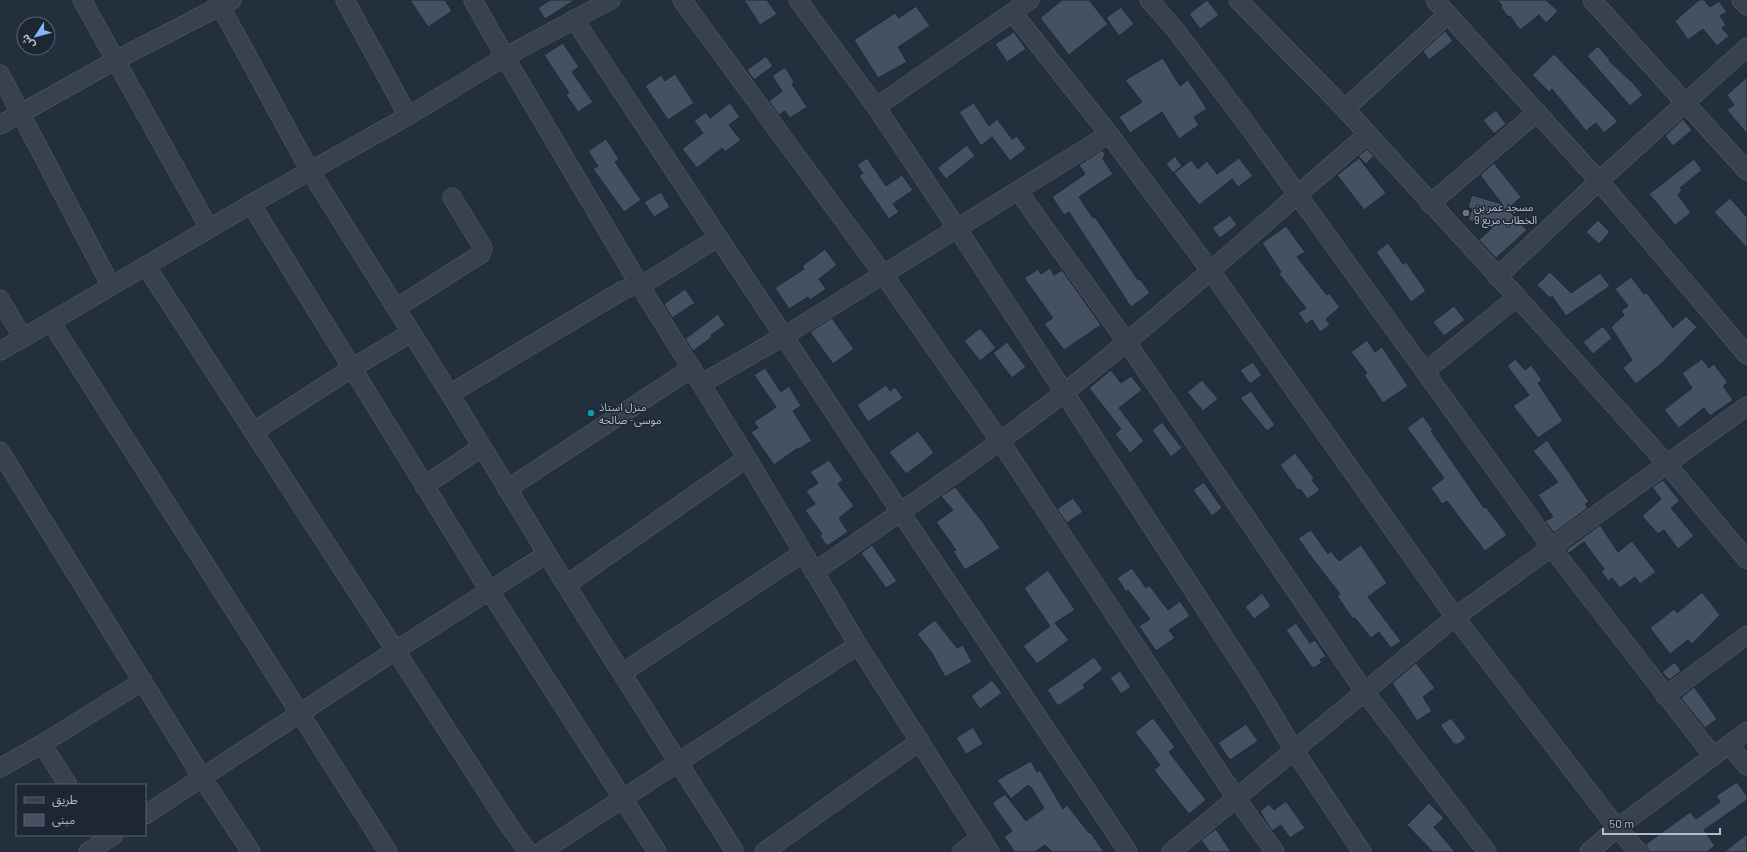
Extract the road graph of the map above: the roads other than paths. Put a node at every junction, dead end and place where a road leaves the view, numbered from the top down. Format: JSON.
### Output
{"nodes":[{"id":1,"x":82,"y":0,"type":"edge"},
{"id":2,"x":345,"y":0,"type":"edge"},
{"id":3,"x":473,"y":0,"type":"edge"},
{"id":4,"x":610,"y":0,"type":"edge"},
{"id":5,"x":682,"y":0,"type":"edge"},
{"id":6,"x":798,"y":0,"type":"edge"},
{"id":7,"x":1030,"y":0,"type":"edge"},
{"id":8,"x":1238,"y":0,"type":"edge"},
{"id":9,"x":1435,"y":0,"type":"edge"},
{"id":10,"x":1592,"y":0,"type":"edge"},
{"id":11,"x":1742,"y":0,"type":"edge"},
{"id":12,"x":223,"y":2,"type":"edge"},
{"id":13,"x":1157,"y":3,"type":"edge"},
{"id":14,"x":1747,"y":6,"type":"edge"},
{"id":15,"x":1013,"y":12,"type":"junction"},
{"id":16,"x":1448,"y":14,"type":"junction"},
{"id":17,"x":574,"y":20,"type":"junction"},
{"id":18,"x":1747,"y":47,"type":"edge"},
{"id":19,"x":505,"y":57,"type":"junction"},
{"id":20,"x":116,"y":60,"type":"junction"},
{"id":21,"x":0,"y":74,"type":"edge"},
{"id":22,"x":1685,"y":102,"type":"junction"},
{"id":23,"x":876,"y":107,"type":"junction"},
{"id":24,"x":1345,"y":109,"type":"junction"},
{"id":25,"x":1537,"y":112,"type":"junction"},
{"id":26,"x":21,"y":114,"type":"junction"},
{"id":27,"x":408,"y":116,"type":"junction"},
{"id":28,"x":0,"y":125,"type":"edge"},
{"id":29,"x":1109,"y":134,"type":"junction"},
{"id":30,"x":1368,"y":134,"type":"junction"},
{"id":31,"x":310,"y":171,"type":"junction"},
{"id":32,"x":1747,"y":171,"type":"edge"},
{"id":33,"x":1599,"y":181,"type":"junction"},
{"id":34,"x":1018,"y":191,"type":"junction"},
{"id":35,"x":1298,"y":194,"type":"junction"},
{"id":36,"x":452,"y":197,"type":"dead end"},
{"id":37,"x":250,"y":204,"type":"junction"},
{"id":38,"x":1430,"y":204,"type":"junction"},
{"id":39,"x":209,"y":228,"type":"junction"},
{"id":40,"x":957,"y":228,"type":"junction"},
{"id":41,"x":717,"y":238,"type":"junction"},
{"id":42,"x":146,"y":266,"type":"junction"},
{"id":43,"x":1210,"y":270,"type":"junction"},
{"id":44,"x":883,"y":274,"type":"junction"},
{"id":45,"x":1497,"y":277,"type":"junction"},
{"id":46,"x":639,"y":284,"type":"junction"},
{"id":47,"x":111,"y":286,"type":"junction"},
{"id":48,"x":1517,"y":297,"type":"junction"},
{"id":49,"x":0,"y":299,"type":"edge"},
{"id":50,"x":396,"y":308,"type":"junction"},
{"id":51,"x":51,"y":322,"type":"junction"},
{"id":52,"x":411,"y":333,"type":"junction"},
{"id":53,"x":784,"y":336,"type":"junction"},
{"id":54,"x":24,"y":338,"type":"junction"},
{"id":55,"x":1126,"y":341,"type":"junction"},
{"id":56,"x":0,"y":351,"type":"edge"},
{"id":57,"x":1747,"y":355,"type":"edge"},
{"id":58,"x":352,"y":368,"type":"junction"},
{"id":59,"x":692,"y":368,"type":"junction"},
{"id":60,"x":1426,"y":371,"type":"junction"},
{"id":61,"x":701,"y":384,"type":"junction"},
{"id":62,"x":1065,"y":391,"type":"junction"},
{"id":63,"x":450,"y":394,"type":"junction"},
{"id":64,"x":1747,"y":406,"type":"edge"},
{"id":65,"x":253,"y":432,"type":"junction"},
{"id":66,"x":1000,"y":441,"type":"junction"},
{"id":67,"x":482,"y":447,"type":"junction"},
{"id":68,"x":0,"y":451,"type":"edge"},
{"id":69,"x":747,"y":458,"type":"junction"},
{"id":70,"x":1666,"y":463,"type":"junction"},
{"id":71,"x":424,"y":486,"type":"junction"},
{"id":72,"x":507,"y":489,"type":"junction"},
{"id":73,"x":900,"y":513,"type":"junction"},
{"id":74,"x":1551,"y":547,"type":"junction"},
{"id":75,"x":803,"y":553,"type":"junction"},
{"id":76,"x":547,"y":554,"type":"junction"},
{"id":77,"x":1747,"y":560,"type":"edge"},
{"id":78,"x":814,"y":572,"type":"junction"},
{"id":79,"x":566,"y":585,"type":"junction"},
{"id":80,"x":489,"y":590,"type":"junction"},
{"id":81,"x":1455,"y":617,"type":"junction"},
{"id":82,"x":1747,"y":634,"type":"edge"},
{"id":83,"x":858,"y":644,"type":"junction"},
{"id":84,"x":396,"y":650,"type":"junction"},
{"id":85,"x":622,"y":673,"type":"junction"},
{"id":86,"x":143,"y":681,"type":"junction"},
{"id":87,"x":1364,"y":691,"type":"junction"},
{"id":88,"x":1665,"y":696,"type":"junction"},
{"id":89,"x":299,"y":714,"type":"junction"},
{"id":90,"x":1747,"y":732,"type":"edge"},
{"id":91,"x":920,"y":741,"type":"junction"},
{"id":92,"x":42,"y":744,"type":"junction"},
{"id":93,"x":1729,"y":745,"type":"junction"},
{"id":94,"x":1294,"y":750,"type":"junction"},
{"id":95,"x":1713,"y":756,"type":"junction"},
{"id":96,"x":678,"y":762,"type":"junction"},
{"id":97,"x":1747,"y":766,"type":"edge"},
{"id":98,"x":0,"y":768,"type":"edge"},
{"id":99,"x":203,"y":779,"type":"junction"},
{"id":100,"x":67,"y":784,"type":"edge"},
{"id":101,"x":622,"y":798,"type":"junction"},
{"id":102,"x":1236,"y":798,"type":"junction"},
{"id":103,"x":146,"y":815,"type":"edge"},
{"id":104,"x":1617,"y":828,"type":"junction"},
{"id":105,"x":107,"y":841,"type":"edge"},
{"id":106,"x":985,"y":845,"type":"edge"},
{"id":107,"x":88,"y":852,"type":"edge"},
{"id":108,"x":251,"y":852,"type":"edge"},
{"id":109,"x":388,"y":852,"type":"edge"},
{"id":110,"x":528,"y":852,"type":"edge"},
{"id":111,"x":541,"y":852,"type":"edge"},
{"id":112,"x":657,"y":852,"type":"edge"},
{"id":113,"x":735,"y":852,"type":"edge"},
{"id":114,"x":764,"y":852,"type":"edge"},
{"id":115,"x":961,"y":852,"type":"edge"},
{"id":116,"x":1128,"y":852,"type":"edge"},
{"id":117,"x":1171,"y":852,"type":"edge"},
{"id":118,"x":1275,"y":852,"type":"edge"},
{"id":119,"x":1362,"y":852,"type":"edge"},
{"id":120,"x":1487,"y":852,"type":"edge"},
{"id":121,"x":1589,"y":852,"type":"edge"},
{"id":122,"x":1639,"y":852,"type":"edge"}],
"edges":[{"from":1,"to":20,"type":"street"},
{"from":2,"to":27,"type":"street"},
{"from":3,"to":19,"type":"street"},
{"from":4,"to":17,"type":"street"},
{"from":5,"to":44,"type":"street"},
{"from":6,"to":23,"type":"street"},
{"from":7,"to":15,"type":"street"},
{"from":8,"to":24,"type":"street"},
{"from":9,"to":16,"type":"street"},
{"from":10,"to":22,"type":"street"},
{"from":11,"to":14,"type":"street"},
{"from":12,"to":20,"type":"street"},
{"from":12,"to":31,"type":"street"},
{"from":13,"to":35,"type":"street"},
{"from":15,"to":23,"type":"street"},
{"from":15,"to":29,"type":"street"},
{"from":16,"to":24,"type":"street"},
{"from":16,"to":25,"type":"street"},
{"from":17,"to":19,"type":"street"},
{"from":17,"to":41,"type":"street"},
{"from":18,"to":22,"type":"street"},
{"from":19,"to":27,"type":"street"},
{"from":19,"to":46,"type":"street"},
{"from":20,"to":26,"type":"street"},
{"from":20,"to":39,"type":"street"},
{"from":21,"to":26,"type":"street"},
{"from":22,"to":32,"type":"street"},
{"from":22,"to":33,"type":"street"},
{"from":23,"to":40,"type":"street"},
{"from":24,"to":30,"type":"street"},
{"from":25,"to":33,"type":"street"},
{"from":25,"to":38,"type":"street"},
{"from":26,"to":28,"type":"street"},
{"from":26,"to":47,"type":"street"},
{"from":27,"to":31,"type":"street"},
{"from":29,"to":34,"type":"street"},
{"from":29,"to":43,"type":"street"},
{"from":30,"to":35,"type":"street"},
{"from":30,"to":38,"type":"street"},
{"from":31,"to":37,"type":"street"},
{"from":31,"to":50,"type":"street"},
{"from":33,"to":45,"type":"street"},
{"from":33,"to":57,"type":"street"},
{"from":34,"to":40,"type":"street"},
{"from":34,"to":55,"type":"street"},
{"from":35,"to":43,"type":"street"},
{"from":35,"to":60,"type":"street"},
{"from":36,"to":50,"type":"street"},
{"from":37,"to":39,"type":"street"},
{"from":37,"to":58,"type":"street"},
{"from":38,"to":45,"type":"street"},
{"from":39,"to":42,"type":"street"},
{"from":40,"to":44,"type":"street"},
{"from":40,"to":62,"type":"street"},
{"from":41,"to":46,"type":"street"},
{"from":41,"to":53,"type":"street"},
{"from":42,"to":47,"type":"street"},
{"from":42,"to":65,"type":"street"},
{"from":43,"to":55,"type":"street"},
{"from":43,"to":81,"type":"street"},
{"from":44,"to":53,"type":"street"},
{"from":44,"to":66,"type":"street"},
{"from":45,"to":48,"type":"street"},
{"from":46,"to":59,"type":"street"},
{"from":46,"to":63,"type":"street"},
{"from":47,"to":51,"type":"street"},
{"from":48,"to":60,"type":"street"},
{"from":48,"to":70,"type":"street"},
{"from":49,"to":54,"type":"street"},
{"from":50,"to":52,"type":"street"},
{"from":51,"to":54,"type":"street"},
{"from":51,"to":89,"type":"street"},
{"from":52,"to":58,"type":"street"},
{"from":52,"to":63,"type":"street"},
{"from":53,"to":61,"type":"street"},
{"from":53,"to":73,"type":"street"},
{"from":54,"to":56,"type":"street"},
{"from":55,"to":62,"type":"street"},
{"from":55,"to":87,"type":"street"},
{"from":58,"to":65,"type":"street"},
{"from":58,"to":71,"type":"street"},
{"from":59,"to":61,"type":"street"},
{"from":59,"to":72,"type":"street"},
{"from":60,"to":74,"type":"street"},
{"from":61,"to":69,"type":"street"},
{"from":62,"to":66,"type":"street"},
{"from":62,"to":94,"type":"street"},
{"from":63,"to":67,"type":"street"},
{"from":64,"to":70,"type":"street"},
{"from":65,"to":84,"type":"street"},
{"from":66,"to":73,"type":"street"},
{"from":66,"to":102,"type":"street"},
{"from":67,"to":71,"type":"street"},
{"from":67,"to":72,"type":"street"},
{"from":68,"to":86,"type":"street"},
{"from":69,"to":75,"type":"street"},
{"from":69,"to":79,"type":"street"},
{"from":70,"to":74,"type":"street"},
{"from":70,"to":77,"type":"street"},
{"from":71,"to":80,"type":"street"},
{"from":72,"to":76,"type":"street"},
{"from":73,"to":78,"type":"street"},
{"from":73,"to":116,"type":"street"},
{"from":74,"to":81,"type":"street"},
{"from":74,"to":88,"type":"street"},
{"from":75,"to":78,"type":"street"},
{"from":75,"to":85,"type":"street"},
{"from":76,"to":79,"type":"street"},
{"from":76,"to":80,"type":"street"},
{"from":78,"to":83,"type":"street"},
{"from":79,"to":85,"type":"street"},
{"from":80,"to":84,"type":"street"},
{"from":80,"to":101,"type":"street"},
{"from":81,"to":87,"type":"street"},
{"from":81,"to":104,"type":"street"},
{"from":82,"to":88,"type":"street"},
{"from":83,"to":91,"type":"street"},
{"from":83,"to":96,"type":"street"},
{"from":84,"to":89,"type":"street"},
{"from":84,"to":110,"type":"street"},
{"from":85,"to":96,"type":"street"},
{"from":86,"to":92,"type":"street"},
{"from":86,"to":99,"type":"street"},
{"from":87,"to":94,"type":"street"},
{"from":87,"to":120,"type":"street"},
{"from":88,"to":95,"type":"street"},
{"from":89,"to":99,"type":"street"},
{"from":89,"to":109,"type":"street"},
{"from":90,"to":93,"type":"street"},
{"from":91,"to":106,"type":"street"},
{"from":91,"to":114,"type":"street"},
{"from":92,"to":98,"type":"street"},
{"from":92,"to":100,"type":"street"},
{"from":93,"to":95,"type":"street"},
{"from":93,"to":97,"type":"street"},
{"from":94,"to":102,"type":"street"},
{"from":94,"to":119,"type":"street"},
{"from":95,"to":104,"type":"street"},
{"from":96,"to":101,"type":"street"},
{"from":96,"to":113,"type":"street"},
{"from":99,"to":103,"type":"street"},
{"from":99,"to":108,"type":"street"},
{"from":101,"to":111,"type":"street"},
{"from":101,"to":112,"type":"street"},
{"from":102,"to":117,"type":"street"},
{"from":102,"to":118,"type":"street"},
{"from":104,"to":121,"type":"street"},
{"from":104,"to":122,"type":"street"},
{"from":105,"to":107,"type":"street"},
{"from":106,"to":115,"type":"street"}]}
